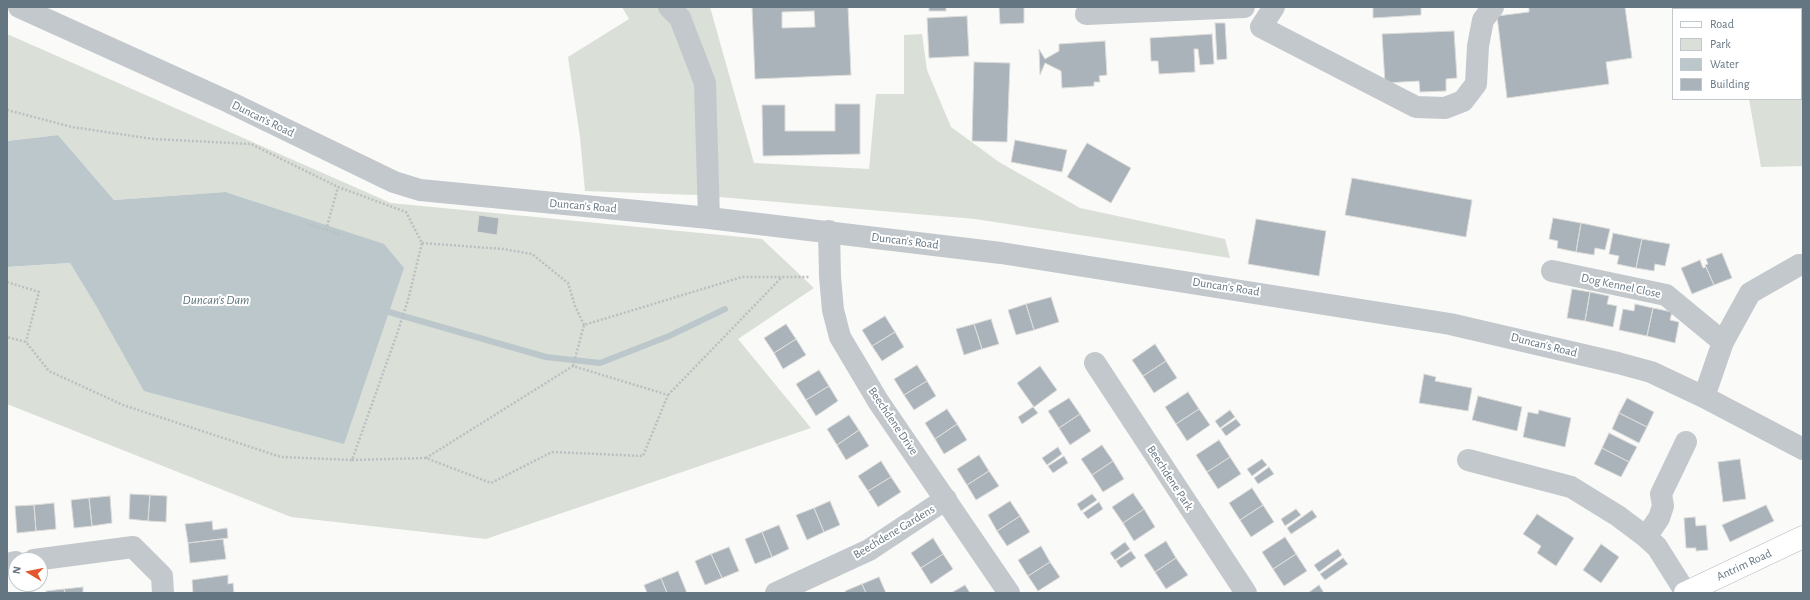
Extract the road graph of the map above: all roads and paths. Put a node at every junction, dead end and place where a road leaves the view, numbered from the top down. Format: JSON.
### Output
{"nodes":[{"id":1,"x":669,"y":7,"type":"edge"},
{"id":2,"x":1244,"y":7,"type":"edge"},
{"id":3,"x":1274,"y":7,"type":"edge"},
{"id":4,"x":1493,"y":7,"type":"edge"},
{"id":5,"x":16,"y":12,"type":"edge"},
{"id":6,"x":1086,"y":14,"type":"dead end"},
{"id":7,"x":7,"y":110,"type":"edge"},
{"id":8,"x":338,"y":187,"type":"junction"},
{"id":9,"x":709,"y":218,"type":"junction"},
{"id":10,"x":307,"y":224,"type":"dead end"},
{"id":11,"x":326,"y":230,"type":"junction"},
{"id":12,"x":829,"y":231,"type":"junction"},
{"id":13,"x":341,"y":235,"type":"dead end"},
{"id":14,"x":422,"y":243,"type":"junction"},
{"id":15,"x":1803,"y":265,"type":"edge"},
{"id":16,"x":1552,"y":271,"type":"dead end"},
{"id":17,"x":782,"y":277,"type":"junction"},
{"id":18,"x":830,"y":277,"type":"junction"},
{"id":19,"x":7,"y":282,"type":"edge"},
{"id":20,"x":584,"y":325,"type":"junction"},
{"id":21,"x":7,"y":337,"type":"edge"},
{"id":22,"x":26,"y":342,"type":"junction"},
{"id":23,"x":1723,"y":342,"type":"junction"},
{"id":24,"x":1095,"y":363,"type":"dead end"},
{"id":25,"x":573,"y":366,"type":"junction"},
{"id":26,"x":668,"y":395,"type":"junction"},
{"id":27,"x":1704,"y":397,"type":"junction"},
{"id":28,"x":1686,"y":442,"type":"dead end"},
{"id":29,"x":1803,"y":449,"type":"edge"},
{"id":30,"x":426,"y":458,"type":"junction"},
{"id":31,"x":352,"y":460,"type":"junction"},
{"id":32,"x":1468,"y":460,"type":"dead end"},
{"id":33,"x":946,"y":499,"type":"junction"},
{"id":34,"x":1646,"y":537,"type":"junction"},
{"id":35,"x":1803,"y":537,"type":"edge"},
{"id":36,"x":48,"y":558,"type":"edge"},
{"id":37,"x":164,"y":593,"type":"edge"},
{"id":38,"x":776,"y":593,"type":"edge"},
{"id":39,"x":1009,"y":593,"type":"edge"},
{"id":40,"x":1246,"y":593,"type":"edge"},
{"id":41,"x":1685,"y":593,"type":"edge"}],
"edges":[{"from":1,"to":9,"type":"street"},
{"from":2,"to":6,"type":"street"},
{"from":3,"to":4,"type":"street"},
{"from":5,"to":9,"type":"street","name":"Duncan's Road"},
{"from":7,"to":8,"type":"path"},
{"from":8,"to":11,"type":"path"},
{"from":8,"to":14,"type":"path"},
{"from":9,"to":12,"type":"street","name":"Duncan's Road"},
{"from":10,"to":11,"type":"path"},
{"from":11,"to":13,"type":"path"},
{"from":12,"to":18,"type":"street","name":"Beechdene Drive"},
{"from":12,"to":27,"type":"street","name":"Duncan's Road"},
{"from":14,"to":20,"type":"path"},
{"from":14,"to":31,"type":"path"},
{"from":15,"to":23,"type":"street"},
{"from":16,"to":23,"type":"street","name":"Dog Kennel Close"},
{"from":17,"to":18,"type":"path"},
{"from":17,"to":20,"type":"path"},
{"from":17,"to":26,"type":"path"},
{"from":18,"to":33,"type":"street","name":"Beechdene Drive"},
{"from":19,"to":22,"type":"path"},
{"from":20,"to":25,"type":"path"},
{"from":21,"to":22,"type":"path"},
{"from":22,"to":31,"type":"path"},
{"from":23,"to":27,"type":"street"},
{"from":24,"to":40,"type":"street","name":"Beechdene Park"},
{"from":25,"to":26,"type":"path"},
{"from":25,"to":30,"type":"path"},
{"from":26,"to":30,"type":"path"},
{"from":27,"to":29,"type":"street","name":"Duncan's Road"},
{"from":28,"to":34,"type":"street"},
{"from":30,"to":31,"type":"path"},
{"from":32,"to":34,"type":"street"},
{"from":33,"to":38,"type":"street","name":"Beechdene Gardens"},
{"from":33,"to":39,"type":"street","name":"Beechdene Drive"},
{"from":34,"to":41,"type":"street"},
{"from":35,"to":41,"type":"main road","name":"Antrim Road"},
{"from":36,"to":37,"type":"street"}]}
